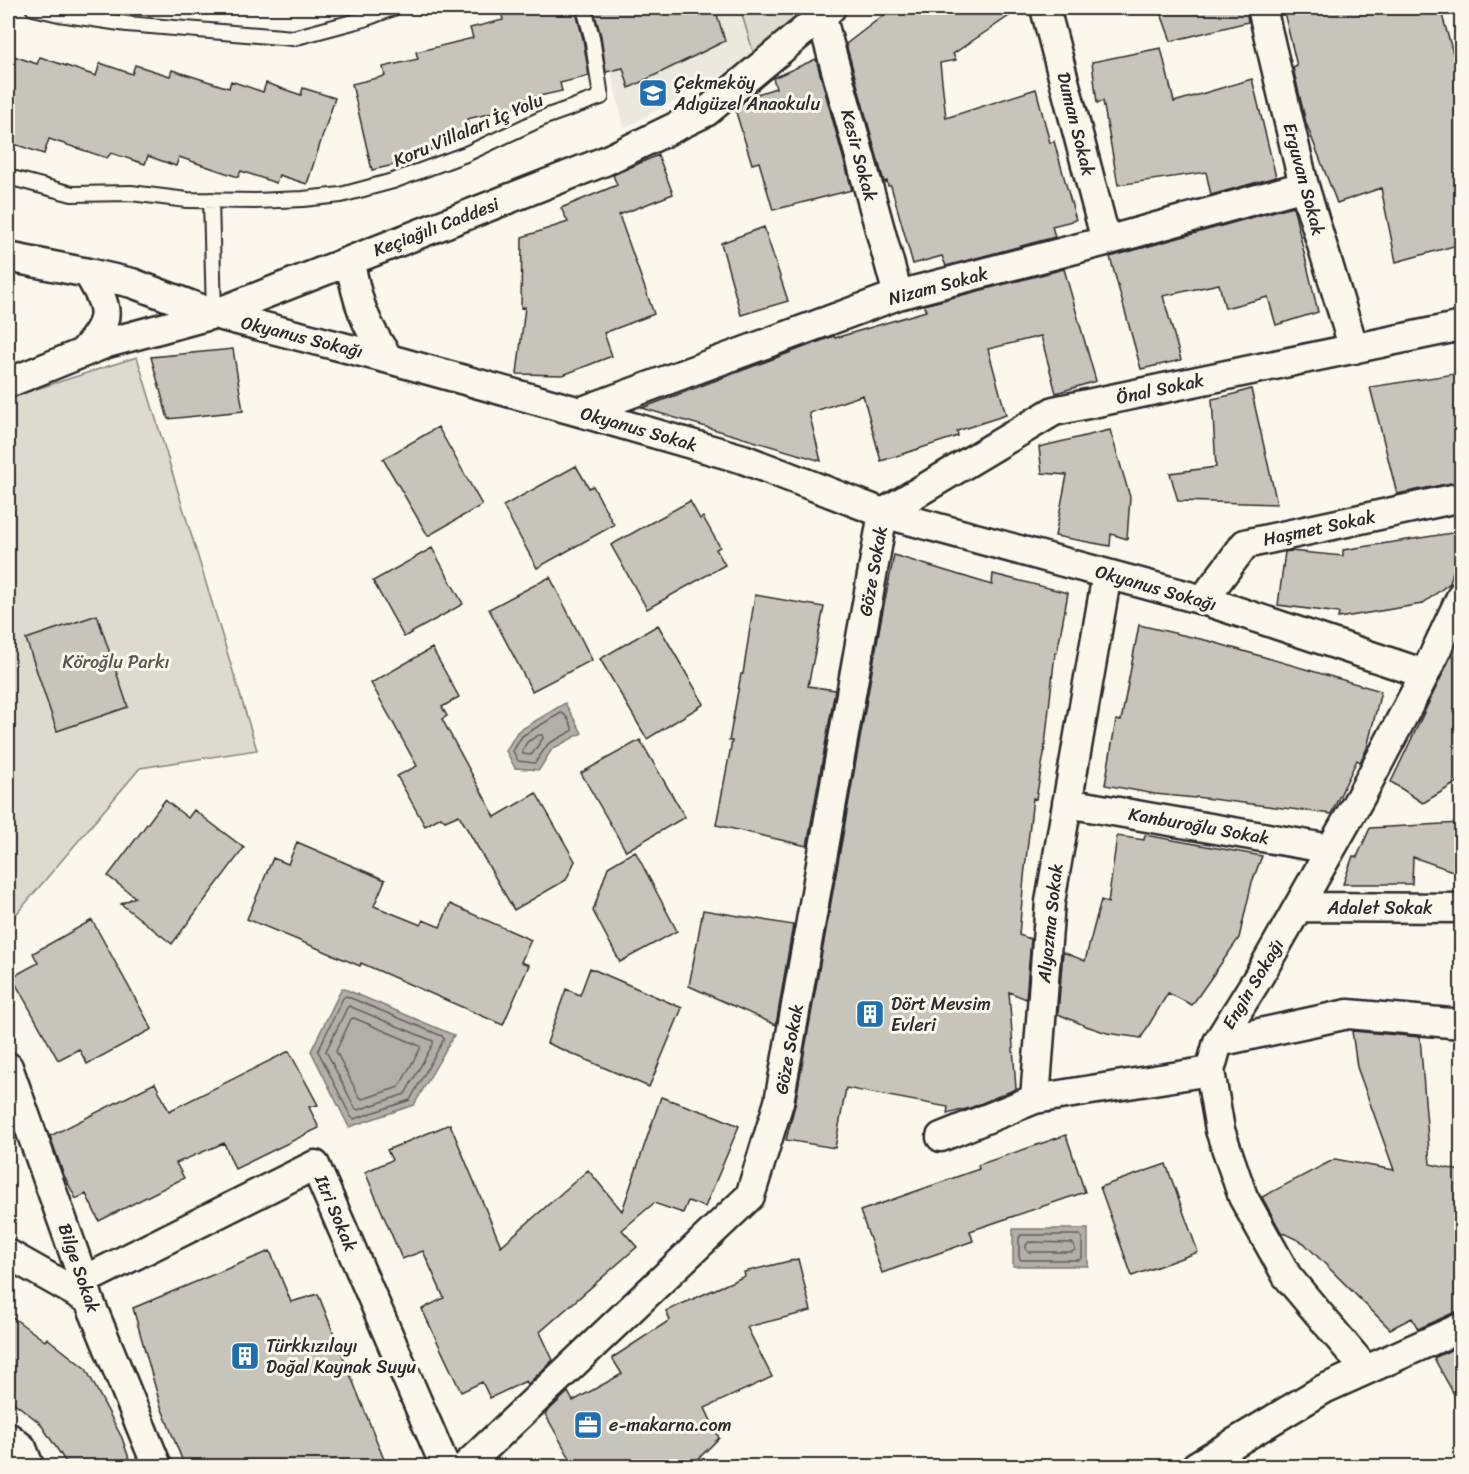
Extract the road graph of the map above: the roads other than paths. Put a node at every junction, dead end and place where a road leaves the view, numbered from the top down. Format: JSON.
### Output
{"nodes":[{"id":1,"x":33,"y":8,"type":"edge"},
{"id":2,"x":393,"y":8,"type":"edge"},
{"id":3,"x":584,"y":8,"type":"edge"},
{"id":4,"x":1045,"y":8,"type":"edge"},
{"id":5,"x":1262,"y":8,"type":"edge"},
{"id":6,"x":826,"y":11,"type":"edge"},
{"id":7,"x":8,"y":177,"type":"edge"},
{"id":8,"x":1304,"y":186,"type":"junction"},
{"id":9,"x":211,"y":200,"type":"junction"},
{"id":10,"x":1106,"y":241,"type":"junction"},
{"id":11,"x":8,"y":257,"type":"edge"},
{"id":12,"x":350,"y":261,"type":"junction"},
{"id":13,"x":88,"y":273,"type":"junction"},
{"id":14,"x":898,"y":295,"type":"junction"},
{"id":15,"x":214,"y":314,"type":"junction"},
{"id":16,"x":1461,"y":326,"type":"edge"},
{"id":17,"x":1354,"y":349,"type":"junction"},
{"id":18,"x":83,"y":352,"type":"junction"},
{"id":19,"x":389,"y":359,"type":"junction"},
{"id":20,"x":8,"y":383,"type":"edge"},
{"id":21,"x":580,"y":412,"type":"junction"},
{"id":22,"x":1461,"y":496,"type":"edge"},
{"id":23,"x":883,"y":513,"type":"junction"},
{"id":24,"x":1107,"y":574,"type":"junction"},
{"id":25,"x":1461,"y":595,"type":"edge"},
{"id":26,"x":1203,"y":600,"type":"junction"},
{"id":27,"x":1425,"y":674,"type":"junction"},
{"id":28,"x":1067,"y":802,"type":"junction"},
{"id":29,"x":1331,"y":849,"type":"junction"},
{"id":30,"x":1298,"y":908,"type":"junction"},
{"id":31,"x":1461,"y":908,"type":"edge"},
{"id":32,"x":1461,"y":1024,"type":"edge"},
{"id":33,"x":1218,"y":1042,"type":"junction"},
{"id":34,"x":8,"y":1067,"type":"edge"},
{"id":35,"x":1210,"y":1071,"type":"junction"},
{"id":36,"x":1035,"y":1100,"type":"junction"},
{"id":37,"x":941,"y":1137,"type":"dead end"},
{"id":38,"x":8,"y":1254,"type":"edge"},
{"id":39,"x":86,"y":1290,"type":"junction"},
{"id":40,"x":1461,"y":1327,"type":"edge"},
{"id":41,"x":1366,"y":1370,"type":"junction"},
{"id":42,"x":8,"y":1437,"type":"edge"},
{"id":43,"x":29,"y":1467,"type":"edge"},
{"id":44,"x":157,"y":1467,"type":"edge"},
{"id":45,"x":445,"y":1467,"type":"edge"},
{"id":46,"x":466,"y":1467,"type":"edge"},
{"id":47,"x":1196,"y":1467,"type":"edge"}],
"edges":[{"from":1,"to":2,"type":"lane"},
{"from":3,"to":9,"type":"lane","name":"Koru Villaları İç Yolu"},
{"from":4,"to":10,"type":"street","name":"Duman Sokak"},
{"from":5,"to":8,"type":"street","name":"Erguvan Sokak"},
{"from":6,"to":12,"type":"street","name":"Keçiağılı Caddesi"},
{"from":6,"to":14,"type":"street","name":"Kesir Sokak"},
{"from":7,"to":9,"type":"lane","name":"Koru Villaları İç Yolu"},
{"from":8,"to":10,"type":"street","name":"Nizam Sokak"},
{"from":8,"to":17,"type":"street","name":"Erguvan Sokak"},
{"from":9,"to":15,"type":"lane"},
{"from":10,"to":14,"type":"street","name":"Nizam Sokak"},
{"from":11,"to":13,"type":"street","name":"Okyanus Sokağı"},
{"from":12,"to":15,"type":"street","name":"Keçiağılı Caddesi"},
{"from":12,"to":19,"type":"street"},
{"from":13,"to":15,"type":"street","name":"Okyanus Sokağı"},
{"from":13,"to":18,"type":"street"},
{"from":14,"to":21,"type":"street","name":"Nizam Sokak"},
{"from":15,"to":18,"type":"street","name":"Keçiağılı Caddesi"},
{"from":15,"to":19,"type":"street","name":"Okyanus Sokağı"},
{"from":16,"to":17,"type":"street","name":"Önal Sokak"},
{"from":17,"to":23,"type":"street","name":"Önal Sokak"},
{"from":18,"to":20,"type":"street","name":"Keçiağılı Caddesi"},
{"from":19,"to":21,"type":"street","name":"Okyanus Sokak"},
{"from":21,"to":23,"type":"street","name":"Okyanus Sokak"},
{"from":22,"to":26,"type":"street","name":"Haşmet Sokak"},
{"from":23,"to":24,"type":"street","name":"Okyanus Sokağı"},
{"from":23,"to":46,"type":"street","name":"Göze Sokak"},
{"from":24,"to":26,"type":"street","name":"Okyanus Sokağı"},
{"from":24,"to":28,"type":"street","name":"Alyazma Sokak"},
{"from":25,"to":27,"type":"street","name":"Engin Sokağı"},
{"from":26,"to":27,"type":"street","name":"Okyanus Sokağı"},
{"from":27,"to":29,"type":"street","name":"Engin Sokağı"},
{"from":28,"to":29,"type":"street","name":"Kanburoğlu Sokak"},
{"from":28,"to":36,"type":"street","name":"Alyazma Sokak"},
{"from":29,"to":30,"type":"street","name":"Engin Sokağı"},
{"from":30,"to":31,"type":"street","name":"Adalet Sokak"},
{"from":30,"to":33,"type":"street","name":"Engin Sokağı"},
{"from":32,"to":33,"type":"street"},
{"from":33,"to":35,"type":"street","name":"Engin Sokağı"},
{"from":34,"to":39,"type":"street","name":"Bilge Sokak"},
{"from":35,"to":36,"type":"street"},
{"from":35,"to":41,"type":"street","name":"Engin Sokağı"},
{"from":36,"to":37,"type":"street"},
{"from":38,"to":39,"type":"street"},
{"from":39,"to":44,"type":"street","name":"Bilge Sokak"},
{"from":39,"to":45,"type":"street","name":"Itri Sokak"},
{"from":40,"to":41,"type":"street"},
{"from":41,"to":47,"type":"street"},
{"from":42,"to":43,"type":"street"}]}
